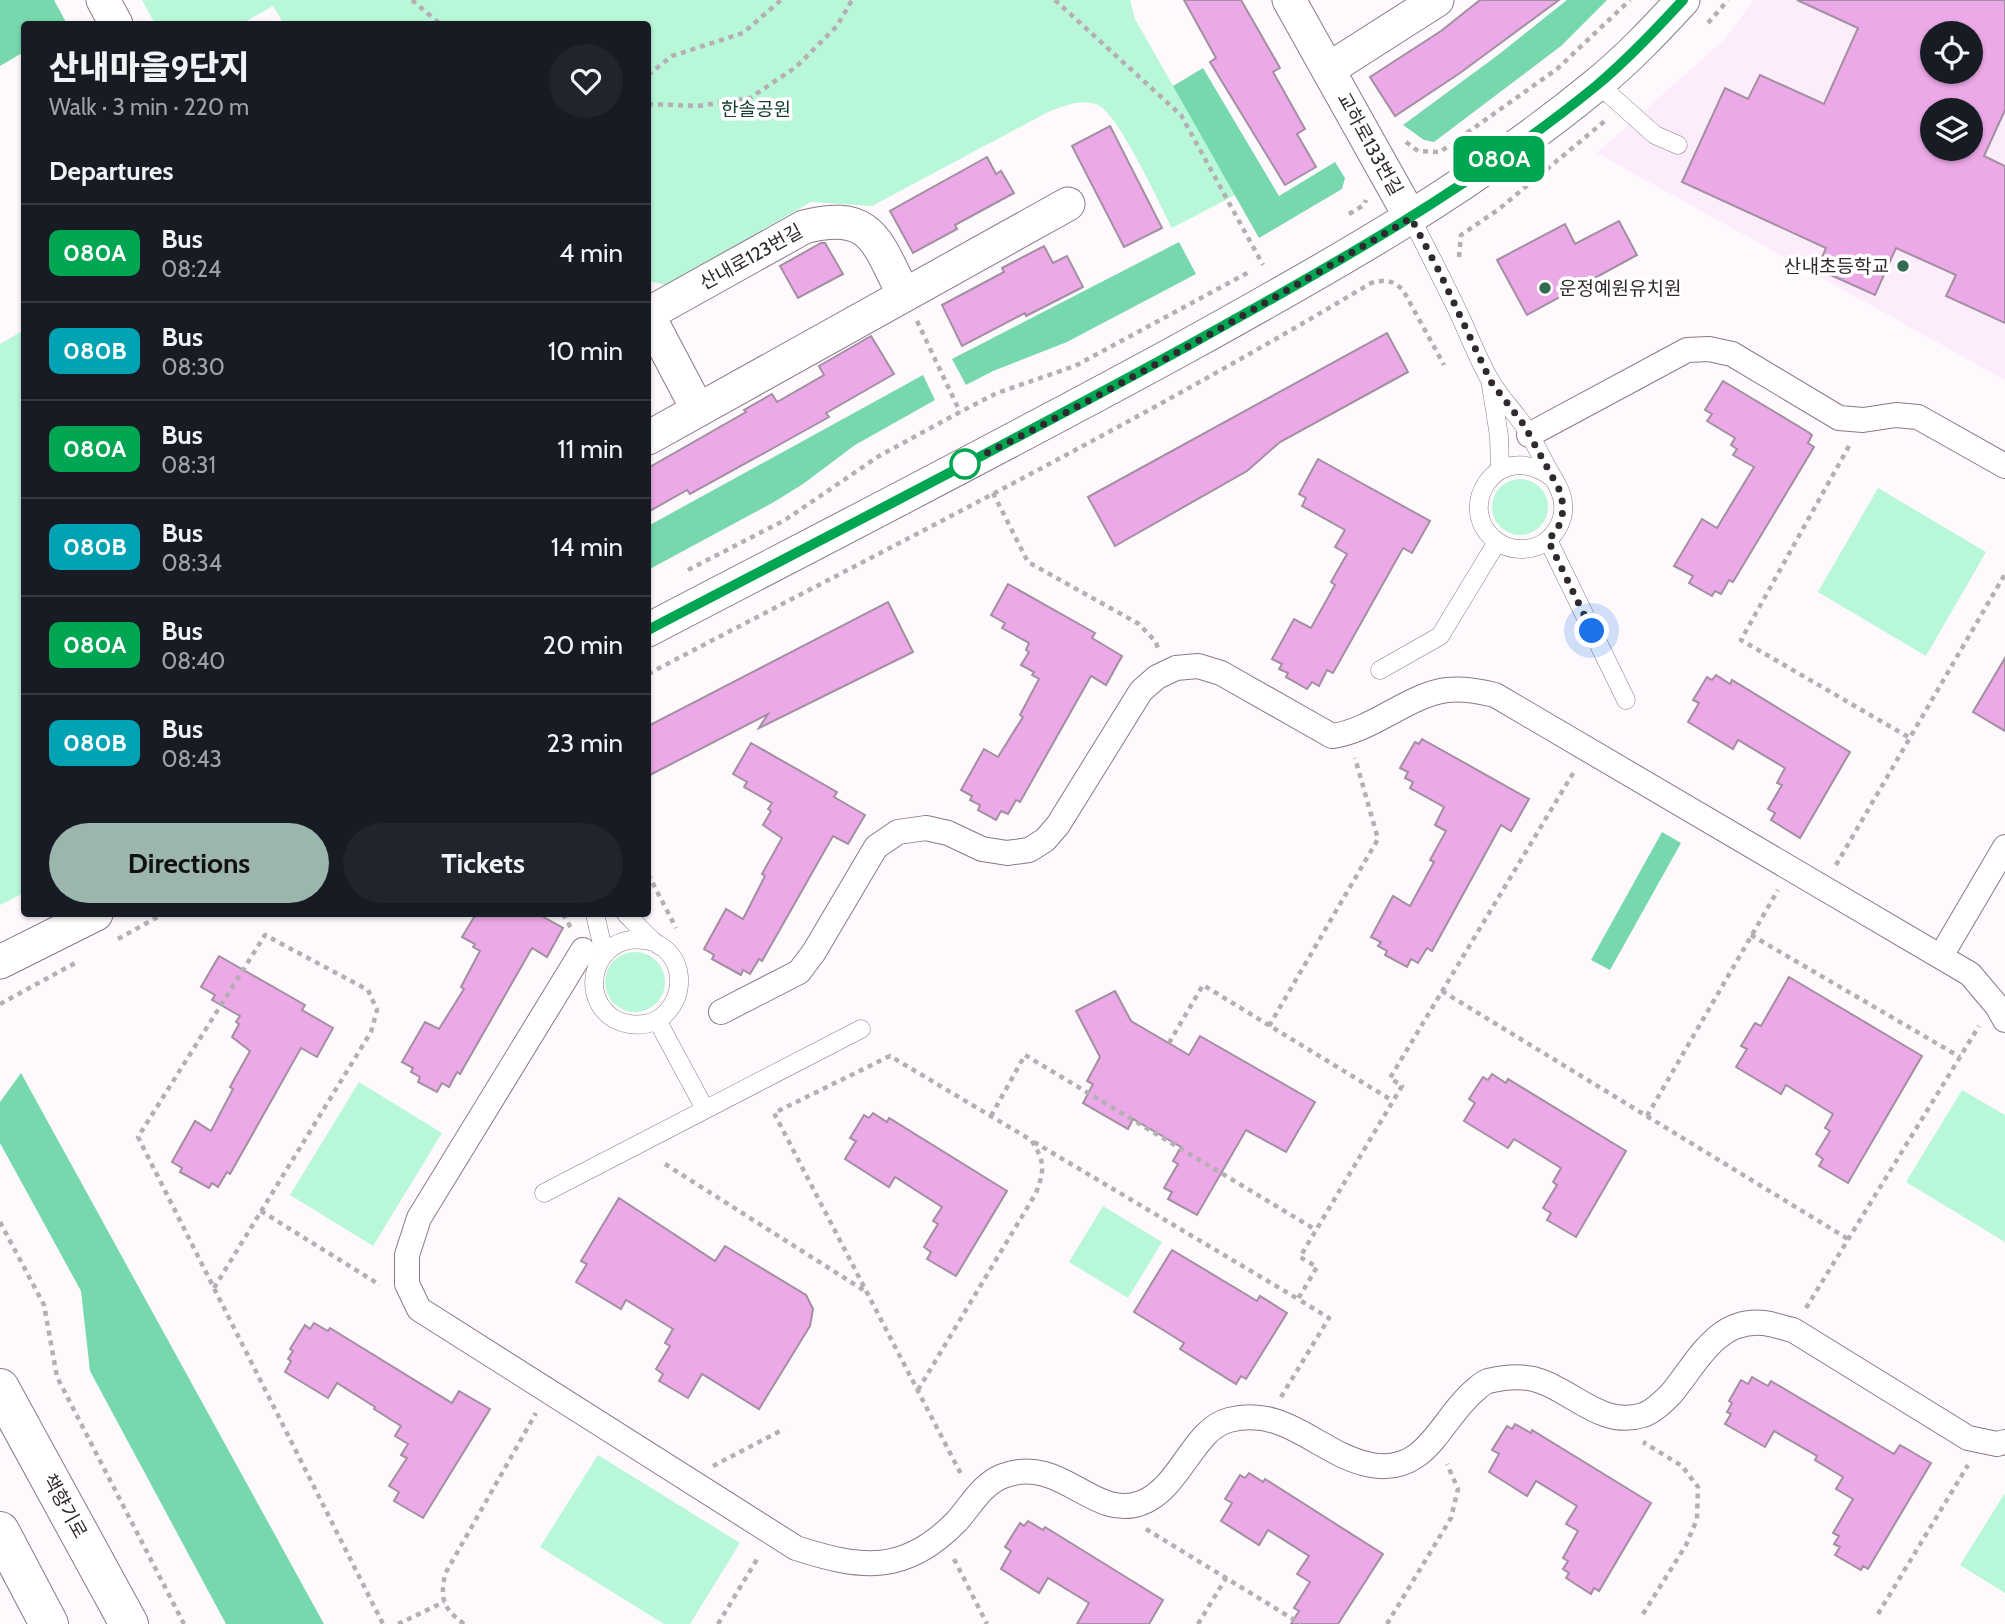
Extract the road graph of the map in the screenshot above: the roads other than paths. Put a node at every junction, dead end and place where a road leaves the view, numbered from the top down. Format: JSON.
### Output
{"nodes":[{"id":1,"x":103,"y":0,"type":"edge"},
{"id":2,"x":1289,"y":0,"type":"edge"},
{"id":3,"x":1437,"y":0,"type":"edge"},
{"id":4,"x":1683,"y":0,"type":"edge"},
{"id":5,"x":114,"y":21,"type":"edge"},
{"id":6,"x":1329,"y":69,"type":"junction"},
{"id":7,"x":1598,"y":84,"type":"junction"},
{"id":8,"x":1678,"y":145,"type":"dead end"},
{"id":9,"x":1068,"y":204,"type":"dead end"},
{"id":10,"x":1411,"y":218,"type":"junction"},
{"id":11,"x":904,"y":295,"type":"junction"},
{"id":12,"x":651,"y":312,"type":"edge"},
{"id":13,"x":651,"y":320,"type":"edge"},
{"id":14,"x":1491,"y":382,"type":"junction"},
{"id":15,"x":698,"y":410,"type":"junction"},
{"id":16,"x":1529,"y":435,"type":"junction"},
{"id":17,"x":651,"y":436,"type":"edge"},
{"id":18,"x":2005,"y":467,"type":"edge"},
{"id":19,"x":1500,"y":470,"type":"junction"},
{"id":20,"x":1553,"y":478,"type":"junction"},
{"id":21,"x":1548,"y":540,"type":"junction"},
{"id":22,"x":1497,"y":542,"type":"junction"},
{"id":23,"x":651,"y":628,"type":"edge"},
{"id":24,"x":1380,"y":670,"type":"dead end"},
{"id":25,"x":1626,"y":700,"type":"dead end"},
{"id":26,"x":2005,"y":848,"type":"edge"},
{"id":27,"x":90,"y":917,"type":"edge"},
{"id":28,"x":595,"y":917,"type":"edge"},
{"id":29,"x":629,"y":917,"type":"edge"},
{"id":30,"x":654,"y":942,"type":"junction"},
{"id":31,"x":594,"y":952,"type":"junction"},
{"id":32,"x":1941,"y":956,"type":"junction"},
{"id":33,"x":0,"y":962,"type":"edge"},
{"id":34,"x":1999,"y":1011,"type":"edge"},
{"id":35,"x":721,"y":1012,"type":"dead end"},
{"id":36,"x":657,"y":1020,"type":"junction"},
{"id":37,"x":861,"y":1028,"type":"dead end"},
{"id":38,"x":705,"y":1109,"type":"junction"},
{"id":39,"x":544,"y":1193,"type":"dead end"},
{"id":40,"x":0,"y":1388,"type":"edge"},
{"id":41,"x":1994,"y":1442,"type":"edge"},
{"id":42,"x":0,"y":1531,"type":"edge"},
{"id":43,"x":49,"y":1624,"type":"edge"},
{"id":44,"x":130,"y":1624,"type":"edge"}],
"edges":[{"from":1,"to":5,"type":"street"},
{"from":2,"to":6,"type":"street","name":"교하로133번길"},
{"from":3,"to":6,"type":"street","name":"교하로133번길"},
{"from":4,"to":7,"type":"street"},
{"from":6,"to":10,"type":"street","name":"교하로133번길"},
{"from":7,"to":8,"type":"lane"},
{"from":7,"to":10,"type":"street"},
{"from":9,"to":11,"type":"street"},
{"from":10,"to":14,"type":"lane"},
{"from":10,"to":23,"type":"street"},
{"from":11,"to":12,"type":"street","name":"산내로123번길"},
{"from":11,"to":15,"type":"street"},
{"from":13,"to":15,"type":"street","name":"산내로123번길"},
{"from":14,"to":16,"type":"lane"},
{"from":14,"to":19,"type":"lane"},
{"from":15,"to":17,"type":"street"},
{"from":16,"to":18,"type":"street"},
{"from":16,"to":20,"type":"lane"},
{"from":19,"to":20,"type":"lane"},
{"from":19,"to":22,"type":"lane"},
{"from":20,"to":21,"type":"lane"},
{"from":21,"to":22,"type":"lane"},
{"from":21,"to":25,"type":"lane"},
{"from":22,"to":24,"type":"lane"},
{"from":26,"to":32,"type":"street"},
{"from":27,"to":33,"type":"street"},
{"from":28,"to":31,"type":"lane"},
{"from":29,"to":30,"type":"lane"},
{"from":30,"to":31,"type":"lane"},
{"from":30,"to":36,"type":"lane"},
{"from":31,"to":36,"type":"lane"},
{"from":31,"to":41,"type":"street"},
{"from":32,"to":34,"type":"street"},
{"from":32,"to":35,"type":"street"},
{"from":36,"to":38,"type":"lane"},
{"from":37,"to":38,"type":"lane"},
{"from":38,"to":39,"type":"lane"},
{"from":40,"to":44,"type":"main road","name":"책향기로"},
{"from":42,"to":43,"type":"main road"}]}
